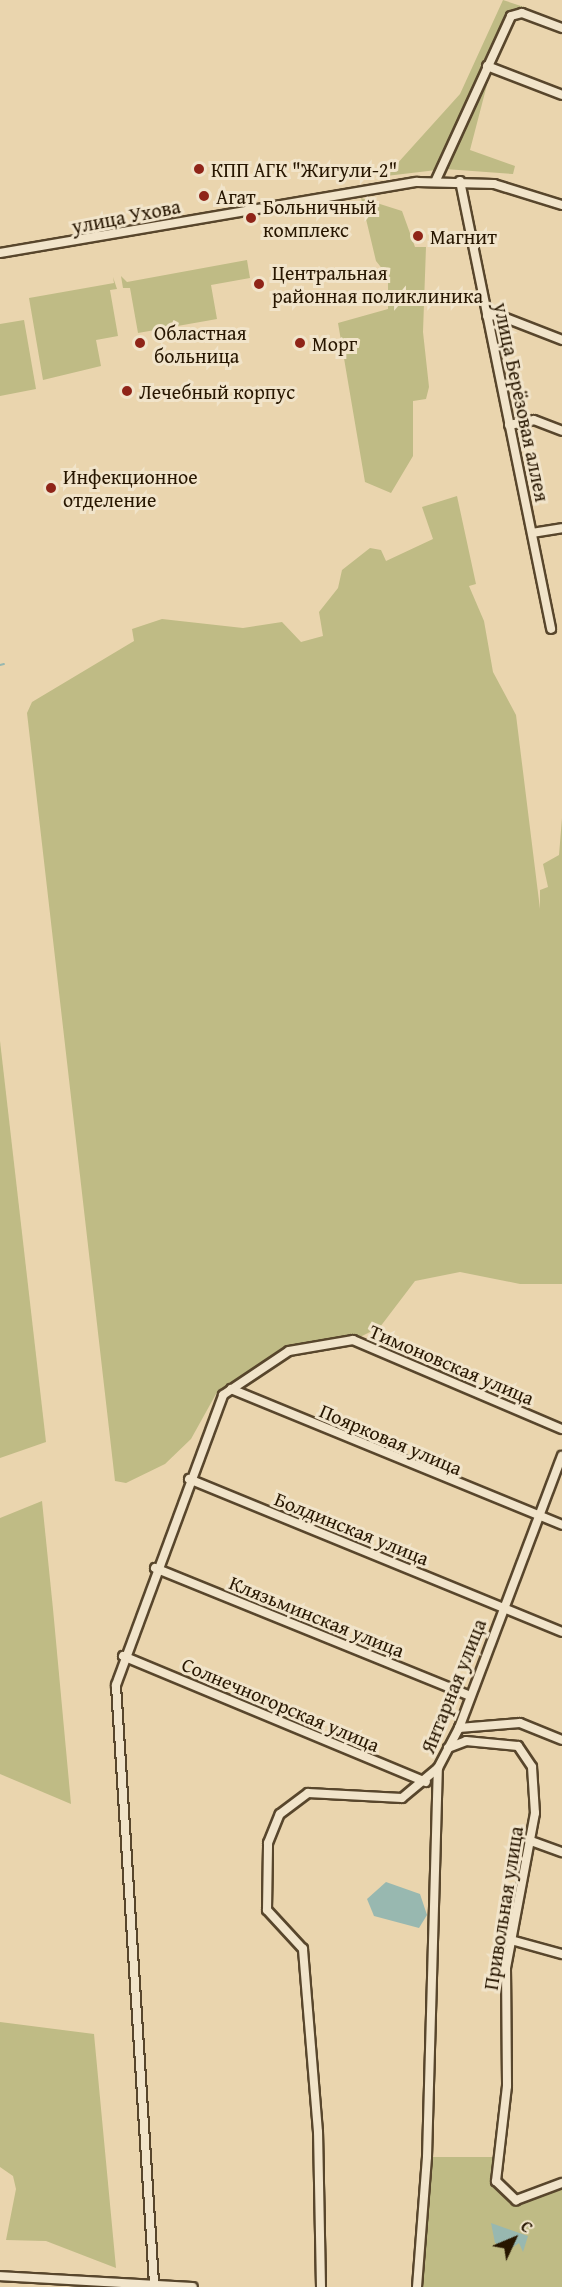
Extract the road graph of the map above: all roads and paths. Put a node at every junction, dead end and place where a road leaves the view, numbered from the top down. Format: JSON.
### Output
{"nodes":[{"id":1,"x":562,"y":28,"type":"edge"},
{"id":2,"x":487,"y":66,"type":"junction"},
{"id":3,"x":562,"y":95,"type":"edge"},
{"id":4,"x":436,"y":180,"type":"junction"},
{"id":5,"x":460,"y":181,"type":"junction"},
{"id":6,"x":562,"y":205,"type":"edge"},
{"id":7,"x":0,"y":253,"type":"edge"},
{"id":8,"x":487,"y":316,"type":"junction"},
{"id":9,"x":562,"y":340,"type":"edge"},
{"id":10,"x":509,"y":425,"type":"junction"},
{"id":11,"x":562,"y":431,"type":"edge"},
{"id":12,"x":562,"y":528,"type":"edge"},
{"id":13,"x":532,"y":532,"type":"junction"},
{"id":14,"x":551,"y":628,"type":"dead end"},
{"id":15,"x":231,"y":1389,"type":"junction"},
{"id":16,"x":562,"y":1429,"type":"edge"},
{"id":17,"x":562,"y":1455,"type":"edge"},
{"id":18,"x":189,"y":1479,"type":"junction"},
{"id":19,"x":539,"y":1518,"type":"junction"},
{"id":20,"x":562,"y":1525,"type":"edge"},
{"id":21,"x":155,"y":1568,"type":"junction"},
{"id":22,"x":503,"y":1607,"type":"junction"},
{"id":23,"x":562,"y":1632,"type":"edge"},
{"id":24,"x":123,"y":1656,"type":"junction"},
{"id":25,"x":467,"y":1695,"type":"junction"},
{"id":26,"x":459,"y":1728,"type":"junction"},
{"id":27,"x":562,"y":1740,"type":"edge"},
{"id":28,"x":448,"y":1748,"type":"junction"},
{"id":29,"x":438,"y":1768,"type":"junction"},
{"id":30,"x":426,"y":1782,"type":"junction"},
{"id":31,"x":531,"y":1841,"type":"junction"},
{"id":32,"x":562,"y":1852,"type":"edge"},
{"id":33,"x":511,"y":1940,"type":"junction"},
{"id":34,"x":562,"y":1954,"type":"edge"},
{"id":35,"x":562,"y":2183,"type":"edge"},
{"id":36,"x":0,"y":2276,"type":"edge"},
{"id":37,"x":154,"y":2283,"type":"junction"},
{"id":38,"x":193,"y":2287,"type":"edge"},
{"id":39,"x":321,"y":2287,"type":"edge"},
{"id":40,"x":417,"y":2287,"type":"edge"}],
"edges":[{"from":1,"to":2,"type":"street"},
{"from":2,"to":3,"type":"street"},
{"from":2,"to":4,"type":"street"},
{"from":4,"to":5,"type":"street","name":"улица Ухова"},
{"from":4,"to":7,"type":"street","name":"улица Ухова"},
{"from":5,"to":6,"type":"street","name":"улица Ухова"},
{"from":5,"to":8,"type":"street","name":"улица Берёзовая аллея"},
{"from":8,"to":9,"type":"street"},
{"from":8,"to":10,"type":"street","name":"улица Берёзовая аллея"},
{"from":10,"to":11,"type":"street"},
{"from":10,"to":13,"type":"street","name":"улица Берёзовая аллея"},
{"from":12,"to":13,"type":"street"},
{"from":13,"to":14,"type":"street","name":"улица Берёзовая аллея"},
{"from":15,"to":16,"type":"street","name":"Тимоновская улица"},
{"from":15,"to":18,"type":"street"},
{"from":15,"to":19,"type":"street","name":"Поярковая улица"},
{"from":17,"to":19,"type":"street","name":"Янтарная улица"},
{"from":18,"to":21,"type":"street"},
{"from":18,"to":22,"type":"street","name":"Болдинская улица"},
{"from":19,"to":20,"type":"street","name":"Поярковая улица"},
{"from":19,"to":22,"type":"street","name":"Янтарная улица"},
{"from":21,"to":24,"type":"street"},
{"from":21,"to":25,"type":"street","name":"Клязьминская улица"},
{"from":22,"to":23,"type":"street","name":"Болдинская улица"},
{"from":22,"to":25,"type":"street","name":"Янтарная улица"},
{"from":24,"to":30,"type":"street","name":"Солнечногорская улица"},
{"from":24,"to":37,"type":"street"},
{"from":25,"to":26,"type":"street","name":"Янтарная улица"},
{"from":26,"to":27,"type":"street"},
{"from":26,"to":28,"type":"street","name":"Янтарная улица"},
{"from":28,"to":29,"type":"street","name":"Янтарная улица"},
{"from":28,"to":31,"type":"street","name":"Привольная улица"},
{"from":29,"to":30,"type":"street","name":"Янтарная улица"},
{"from":29,"to":40,"type":"street"},
{"from":30,"to":39,"type":"street","name":"Янтарная улица"},
{"from":31,"to":32,"type":"street"},
{"from":31,"to":33,"type":"street","name":"Привольная улица"},
{"from":33,"to":34,"type":"street"},
{"from":33,"to":35,"type":"street","name":"Привольная улица"},
{"from":36,"to":37,"type":"street"},
{"from":37,"to":38,"type":"street"}]}
